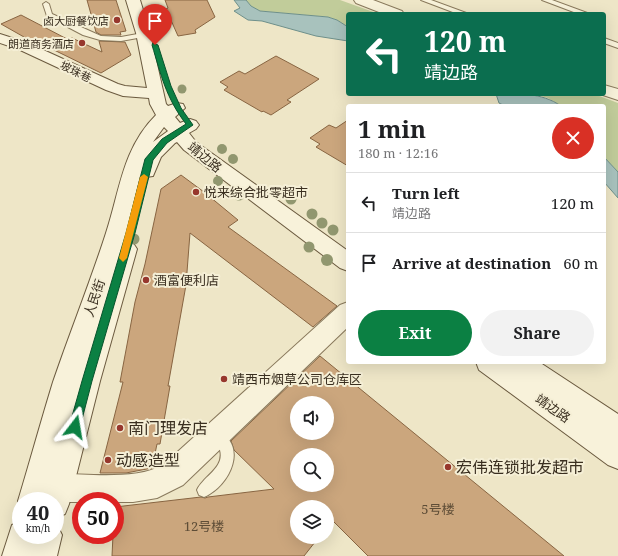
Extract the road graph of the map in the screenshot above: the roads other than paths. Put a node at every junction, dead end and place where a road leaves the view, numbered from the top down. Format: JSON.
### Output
{"nodes":[{"id":1,"x":133,"y":0,"type":"edge"},
{"id":2,"x":143,"y":0,"type":"edge"},
{"id":3,"x":361,"y":0,"type":"edge"},
{"id":4,"x":424,"y":0,"type":"edge"},
{"id":5,"x":545,"y":0,"type":"edge"},
{"id":6,"x":46,"y":4,"type":"dead end"},
{"id":7,"x":395,"y":8,"type":"edge"},
{"id":8,"x":459,"y":12,"type":"edge"},
{"id":9,"x":580,"y":12,"type":"edge"},
{"id":10,"x":144,"y":35,"type":"junction"},
{"id":11,"x":0,"y":38,"type":"edge"},
{"id":12,"x":606,"y":41,"type":"edge"},
{"id":13,"x":618,"y":46,"type":"edge"},
{"id":14,"x":606,"y":91,"type":"edge"},
{"id":15,"x":155,"y":94,"type":"junction"},
{"id":16,"x":618,"y":95,"type":"edge"},
{"id":17,"x":178,"y":120,"type":"junction"},
{"id":18,"x":346,"y":245,"type":"edge"},
{"id":19,"x":346,"y":261,"type":"edge"},
{"id":20,"x":346,"y":314,"type":"edge"},
{"id":21,"x":491,"y":364,"type":"edge"},
{"id":22,"x":521,"y":364,"type":"edge"},
{"id":23,"x":618,"y":429,"type":"edge"},
{"id":24,"x":214,"y":436,"type":"junction"},
{"id":25,"x":618,"y":455,"type":"edge"},
{"id":26,"x":204,"y":490,"type":"dead end"},
{"id":27,"x":35,"y":492,"type":"edge"},
{"id":28,"x":58,"y":492,"type":"edge"},
{"id":29,"x":64,"y":495,"type":"edge"},
{"id":30,"x":20,"y":544,"type":"edge"},
{"id":31,"x":45,"y":544,"type":"edge"},
{"id":32,"x":17,"y":556,"type":"edge"},
{"id":33,"x":42,"y":556,"type":"edge"}],
"edges":[{"from":1,"to":10,"type":"main road","name":"靖边路"},
{"from":2,"to":17,"type":"main road","name":"靖边路"},
{"from":3,"to":7,"type":"main road"},
{"from":4,"to":8,"type":"lane"},
{"from":5,"to":9,"type":"lane"},
{"from":6,"to":10,"type":"lane"},
{"from":10,"to":15,"type":"main road","name":"靖边路"},
{"from":11,"to":15,"type":"main road","name":"坡珠巷"},
{"from":12,"to":13,"type":"lane"},
{"from":14,"to":16,"type":"main road"},
{"from":15,"to":17,"type":"main road","name":"靖边路"},
{"from":17,"to":18,"type":"main road","name":"靖边路"},
{"from":17,"to":19,"type":"main road","name":"靖边路"},
{"from":17,"to":27,"type":"main road","name":"人民街"},
{"from":17,"to":28,"type":"main road","name":"人民街"},
{"from":20,"to":24,"type":"main road"},
{"from":21,"to":25,"type":"main road","name":"靖边路"},
{"from":22,"to":23,"type":"main road","name":"靖边路"},
{"from":24,"to":26,"type":"lane"},
{"from":24,"to":29,"type":"main road"},
{"from":30,"to":32,"type":"main road"},
{"from":31,"to":33,"type":"main road"}]}
